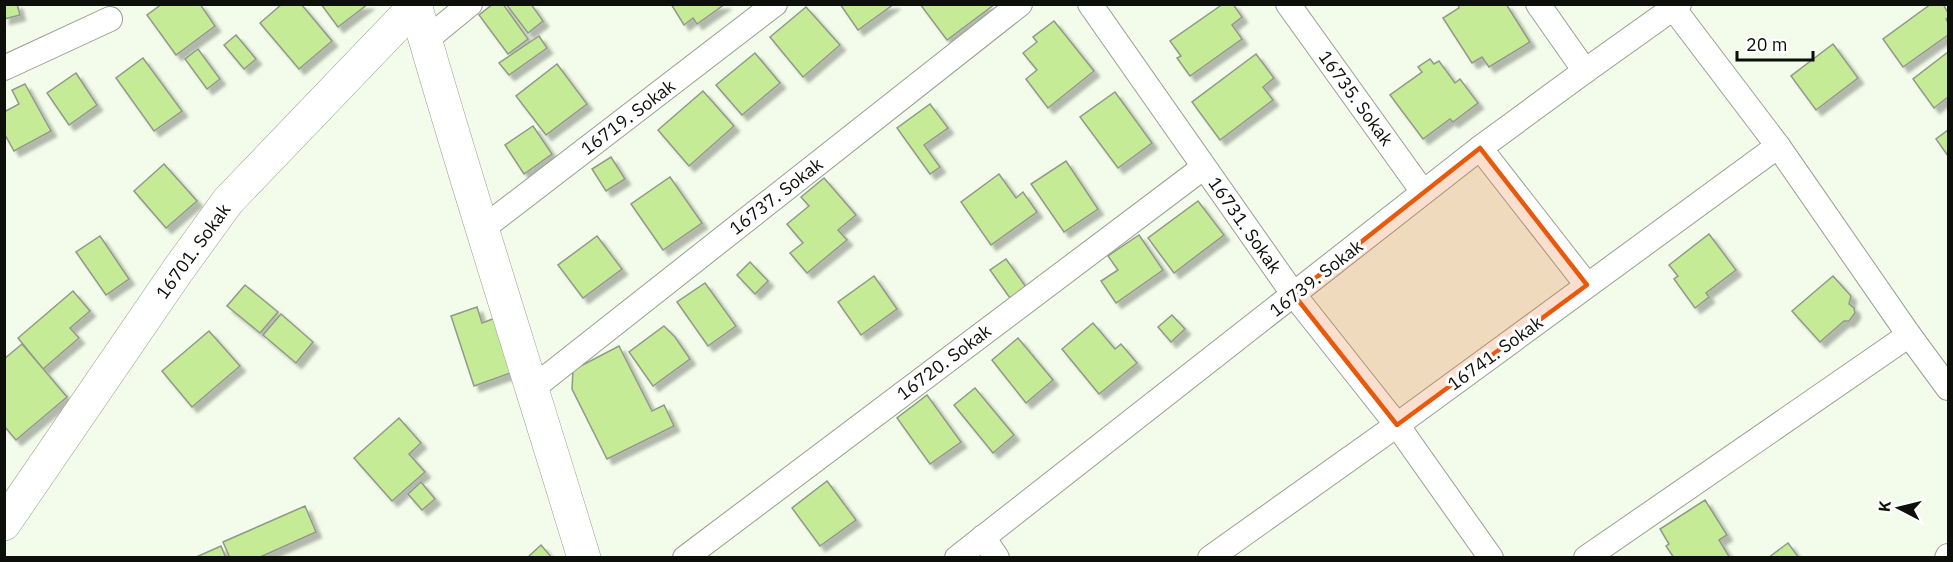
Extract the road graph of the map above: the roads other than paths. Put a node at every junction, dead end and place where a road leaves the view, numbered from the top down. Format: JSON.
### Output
{"nodes":[{"id":1,"x":470,"y":4,"type":"edge"},
{"id":2,"x":775,"y":4,"type":"edge"},
{"id":3,"x":1020,"y":4,"type":"edge"},
{"id":4,"x":1090,"y":4,"type":"edge"},
{"id":5,"x":1288,"y":4,"type":"edge"},
{"id":6,"x":1538,"y":4,"type":"edge"},
{"id":7,"x":415,"y":5,"type":"edge"},
{"id":8,"x":1677,"y":7,"type":"edge"},
{"id":9,"x":110,"y":20,"type":"dead end"},
{"id":10,"x":426,"y":40,"type":"junction"},
{"id":11,"x":4,"y":68,"type":"edge"},
{"id":12,"x":1585,"y":71,"type":"junction"},
{"id":13,"x":1778,"y":146,"type":"junction"},
{"id":14,"x":1480,"y":148,"type":"junction"},
{"id":15,"x":1204,"y":167,"type":"junction"},
{"id":16,"x":1423,"y":192,"type":"junction"},
{"id":17,"x":482,"y":229,"type":"junction"},
{"id":18,"x":1587,"y":285,"type":"junction"},
{"id":19,"x":1294,"y":295,"type":"junction"},
{"id":20,"x":1909,"y":335,"type":"junction"},
{"id":21,"x":532,"y":388,"type":"junction"},
{"id":22,"x":1948,"y":388,"type":"edge"},
{"id":23,"x":1397,"y":425,"type":"junction"},
{"id":24,"x":4,"y":524,"type":"edge"},
{"id":25,"x":983,"y":537,"type":"junction"},
{"id":26,"x":584,"y":558,"type":"edge"},
{"id":27,"x":685,"y":558,"type":"edge"},
{"id":28,"x":957,"y":558,"type":"edge"},
{"id":29,"x":996,"y":558,"type":"edge"},
{"id":30,"x":1210,"y":558,"type":"edge"},
{"id":31,"x":1491,"y":558,"type":"edge"},
{"id":32,"x":1586,"y":558,"type":"edge"}],
"edges":[{"from":1,"to":10,"type":"street"},
{"from":2,"to":17,"type":"street","name":"16719. Sokak"},
{"from":3,"to":21,"type":"street","name":"16737. Sokak"},
{"from":4,"to":15,"type":"street","name":"16731. Sokak"},
{"from":5,"to":16,"type":"street","name":"16735. Sokak"},
{"from":6,"to":12,"type":"street"},
{"from":7,"to":10,"type":"street"},
{"from":7,"to":24,"type":"street","name":"16701. Sokak"},
{"from":8,"to":12,"type":"street","name":"16739. Sokak"},
{"from":8,"to":13,"type":"street"},
{"from":9,"to":11,"type":"street"},
{"from":10,"to":17,"type":"street"},
{"from":12,"to":14,"type":"street","name":"16739. Sokak"},
{"from":13,"to":18,"type":"street","name":"16741. Sokak"},
{"from":13,"to":20,"type":"street"},
{"from":14,"to":16,"type":"street","name":"16739. Sokak"},
{"from":14,"to":18,"type":"street"},
{"from":15,"to":19,"type":"street","name":"16731. Sokak"},
{"from":15,"to":27,"type":"street","name":"16720. Sokak"},
{"from":16,"to":19,"type":"street","name":"16739. Sokak"},
{"from":17,"to":21,"type":"street"},
{"from":18,"to":23,"type":"street","name":"16741. Sokak"},
{"from":19,"to":23,"type":"street","name":"16731. Sokak"},
{"from":19,"to":25,"type":"street","name":"16739. Sokak"},
{"from":20,"to":22,"type":"street"},
{"from":20,"to":32,"type":"street"},
{"from":21,"to":26,"type":"street"},
{"from":23,"to":30,"type":"street","name":"16741. Sokak"},
{"from":23,"to":31,"type":"street","name":"16731. Sokak"},
{"from":25,"to":28,"type":"street","name":"16739. Sokak"},
{"from":25,"to":29,"type":"street"}]}
